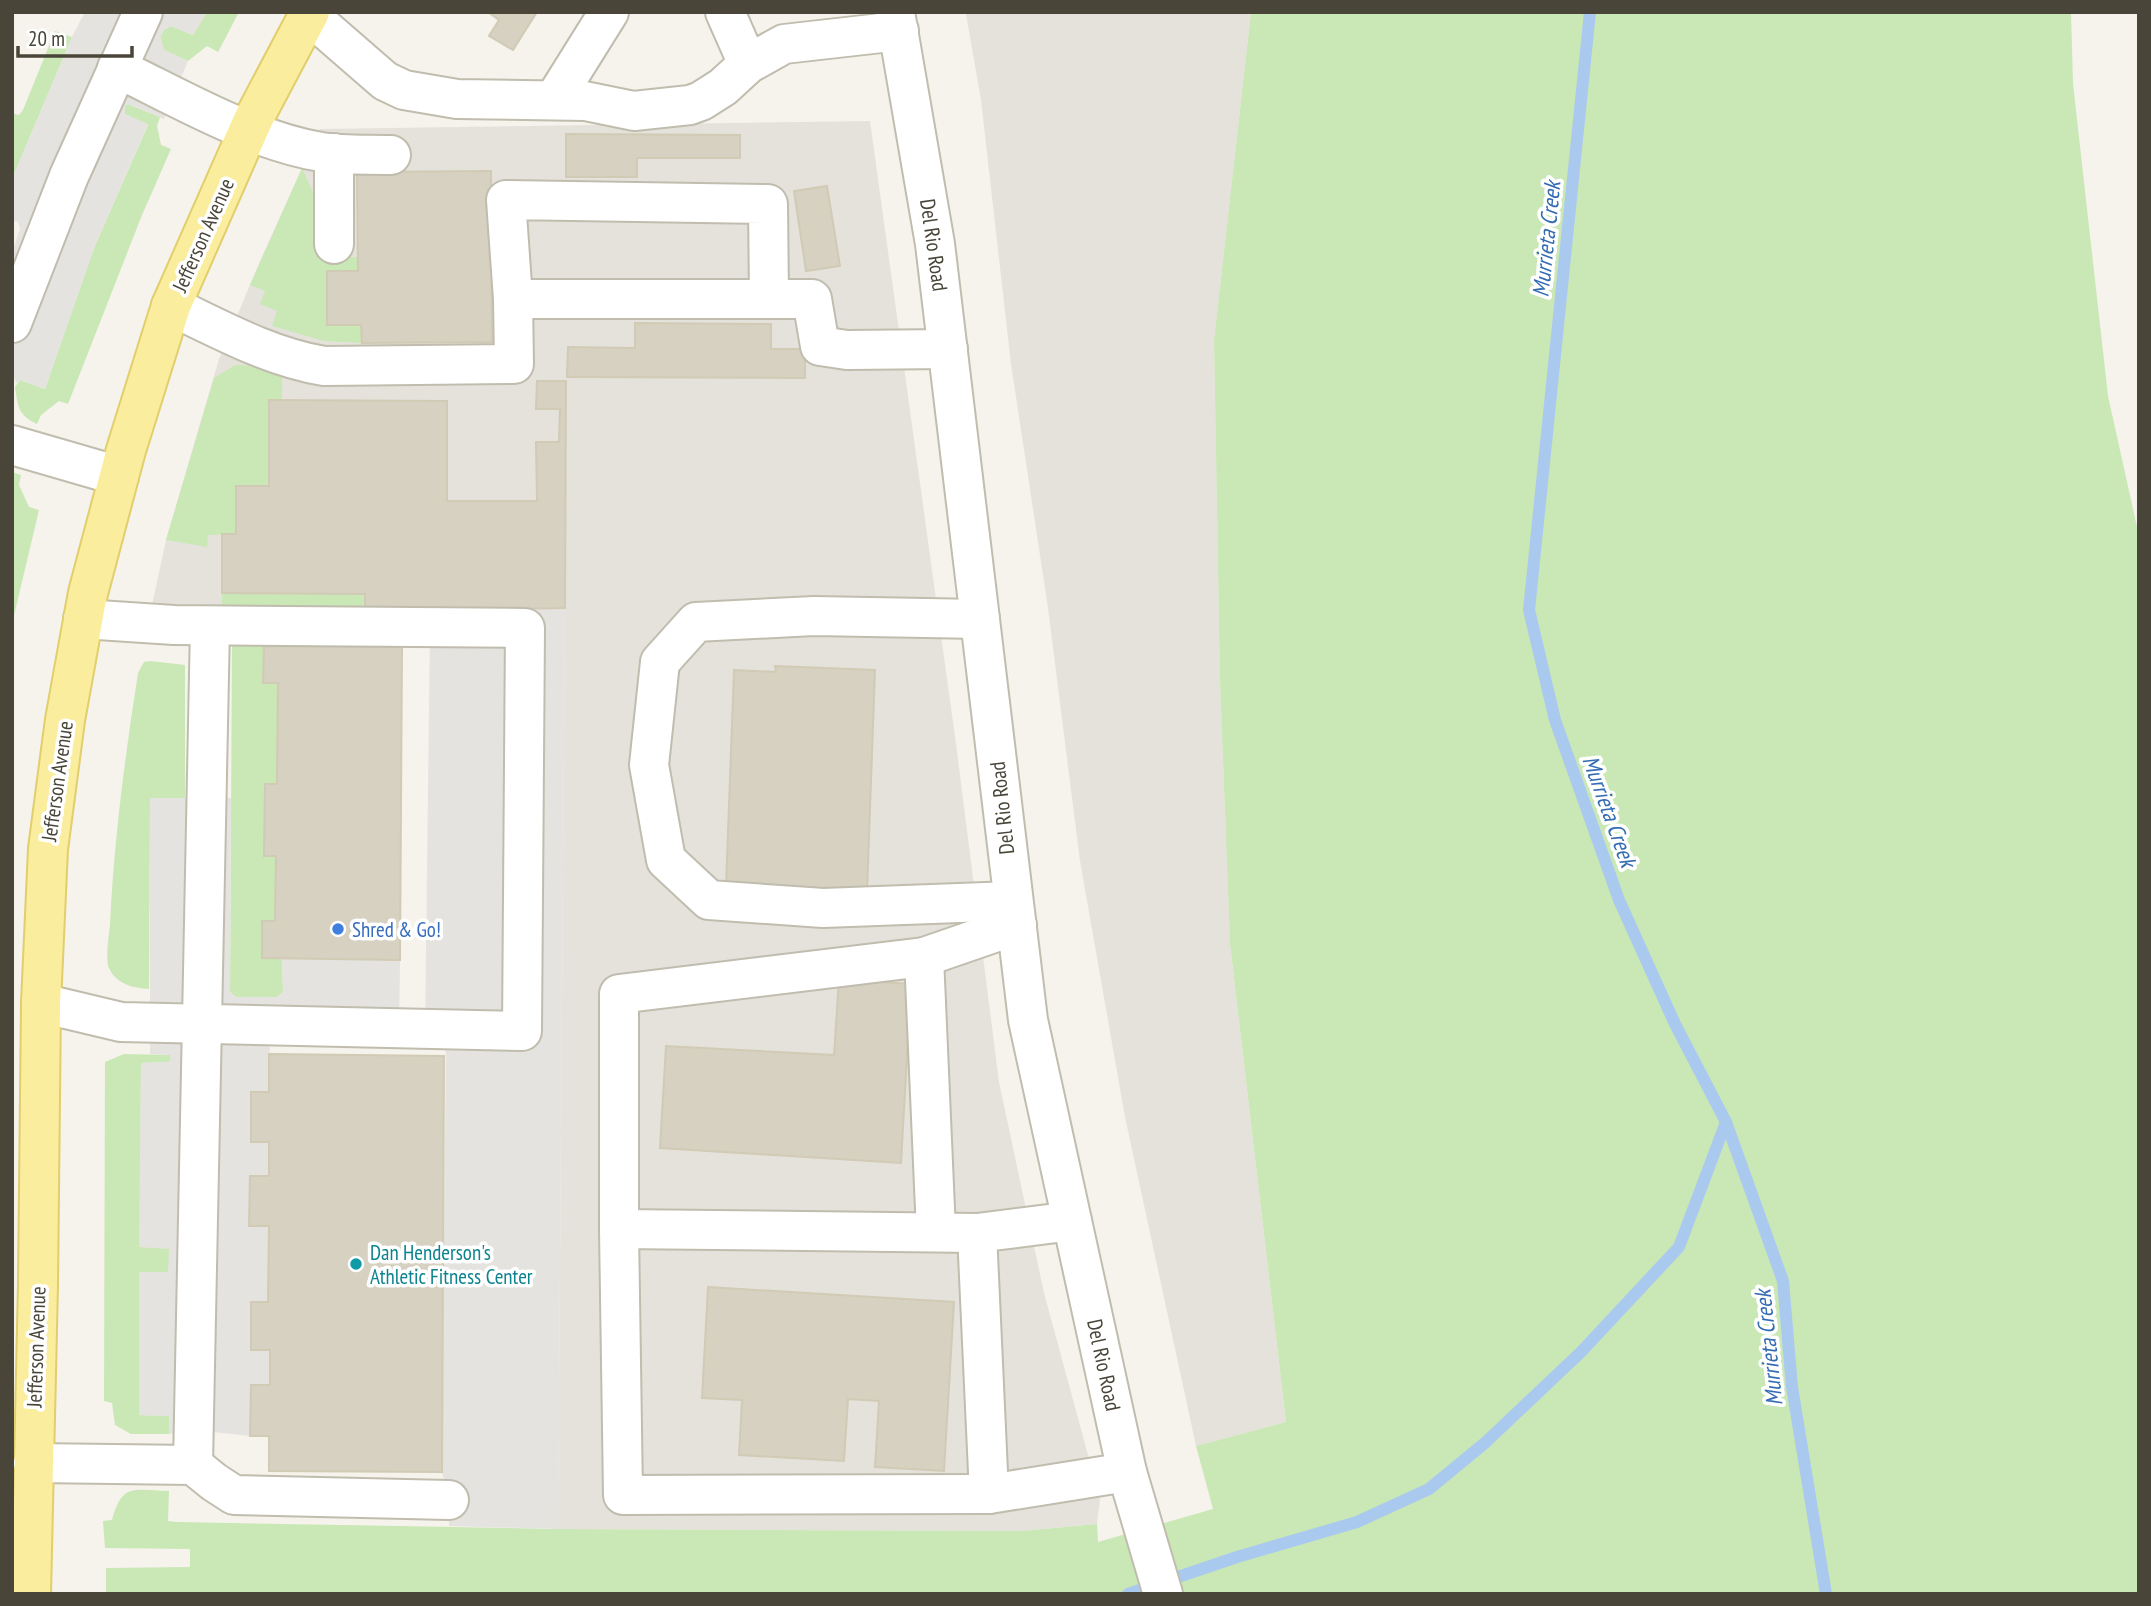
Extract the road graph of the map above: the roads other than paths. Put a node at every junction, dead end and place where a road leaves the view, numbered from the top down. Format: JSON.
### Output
{"nodes":[{"id":1,"x":143,"y":12,"type":"edge"},
{"id":2,"x":608,"y":12,"type":"edge"},
{"id":3,"x":725,"y":12,"type":"edge"},
{"id":4,"x":310,"y":14,"type":"edge"},
{"id":5,"x":897,"y":22,"type":"edge"},
{"id":6,"x":748,"y":64,"type":"junction"},
{"id":7,"x":117,"y":68,"type":"junction"},
{"id":8,"x":554,"y":100,"type":"junction"},
{"id":9,"x":249,"y":130,"type":"junction"},
{"id":10,"x":334,"y":153,"type":"junction"},
{"id":11,"x":391,"y":155,"type":"dead end"},
{"id":12,"x":334,"y":244,"type":"dead end"},
{"id":13,"x":513,"y":299,"type":"junction"},
{"id":14,"x":769,"y":299,"type":"junction"},
{"id":15,"x":172,"y":306,"type":"junction"},
{"id":16,"x":12,"y":323,"type":"edge"},
{"id":17,"x":948,"y":349,"type":"junction"},
{"id":18,"x":12,"y":445,"type":"edge"},
{"id":19,"x":119,"y":476,"type":"junction"},
{"id":20,"x":83,"y":619,"type":"junction"},
{"id":21,"x":980,"y":620,"type":"junction"},
{"id":22,"x":210,"y":626,"type":"junction"},
{"id":23,"x":1015,"y":913,"type":"junction"},
{"id":24,"x":924,"y":957,"type":"junction"},
{"id":25,"x":41,"y":1003,"type":"junction"},
{"id":26,"x":203,"y":1024,"type":"junction"},
{"id":27,"x":1072,"y":1221,"type":"junction"},
{"id":28,"x":619,"y":1229,"type":"junction"},
{"id":29,"x":936,"y":1232,"type":"junction"},
{"id":30,"x":977,"y":1234,"type":"junction"},
{"id":31,"x":33,"y":1462,"type":"junction"},
{"id":32,"x":194,"y":1465,"type":"junction"},
{"id":33,"x":1127,"y":1472,"type":"junction"},
{"id":34,"x":989,"y":1494,"type":"junction"},
{"id":35,"x":449,"y":1500,"type":"dead end"},
{"id":36,"x":31,"y":1594,"type":"edge"},
{"id":37,"x":1163,"y":1594,"type":"edge"}],
"edges":[{"from":1,"to":7,"type":"street"},
{"from":2,"to":8,"type":"street"},
{"from":3,"to":6,"type":"street"},
{"from":4,"to":8,"type":"street"},
{"from":4,"to":9,"type":"main road","name":"Jefferson Avenue"},
{"from":5,"to":6,"type":"street"},
{"from":5,"to":17,"type":"street","name":"Del Rio Road"},
{"from":6,"to":8,"type":"street"},
{"from":7,"to":9,"type":"street"},
{"from":7,"to":16,"type":"street"},
{"from":9,"to":10,"type":"street"},
{"from":9,"to":15,"type":"main road","name":"Jefferson Avenue"},
{"from":10,"to":11,"type":"street"},
{"from":10,"to":12,"type":"street"},
{"from":13,"to":14,"type":"street"},
{"from":13,"to":14,"type":"street"},
{"from":13,"to":15,"type":"street"},
{"from":14,"to":17,"type":"street"},
{"from":15,"to":19,"type":"main road","name":"Jefferson Avenue"},
{"from":17,"to":21,"type":"street","name":"Del Rio Road"},
{"from":18,"to":19,"type":"street"},
{"from":19,"to":20,"type":"main road","name":"Jefferson Avenue"},
{"from":20,"to":22,"type":"street"},
{"from":20,"to":25,"type":"main road","name":"Jefferson Avenue"},
{"from":21,"to":23,"type":"street","name":"Del Rio Road"},
{"from":21,"to":23,"type":"street"},
{"from":22,"to":26,"type":"street"},
{"from":22,"to":26,"type":"street"},
{"from":23,"to":24,"type":"street"},
{"from":23,"to":27,"type":"street","name":"Del Rio Road"},
{"from":24,"to":28,"type":"street"},
{"from":24,"to":29,"type":"street"},
{"from":25,"to":26,"type":"street"},
{"from":25,"to":31,"type":"main road","name":"Jefferson Avenue"},
{"from":26,"to":32,"type":"street"},
{"from":27,"to":30,"type":"street"},
{"from":27,"to":33,"type":"street","name":"Del Rio Road"},
{"from":28,"to":29,"type":"street"},
{"from":28,"to":34,"type":"street"},
{"from":29,"to":30,"type":"street"},
{"from":30,"to":34,"type":"street"},
{"from":31,"to":32,"type":"street"},
{"from":31,"to":36,"type":"main road","name":"Jefferson Avenue"},
{"from":32,"to":35,"type":"street"},
{"from":33,"to":34,"type":"street"},
{"from":33,"to":37,"type":"street","name":"Del Rio Road"}]}
